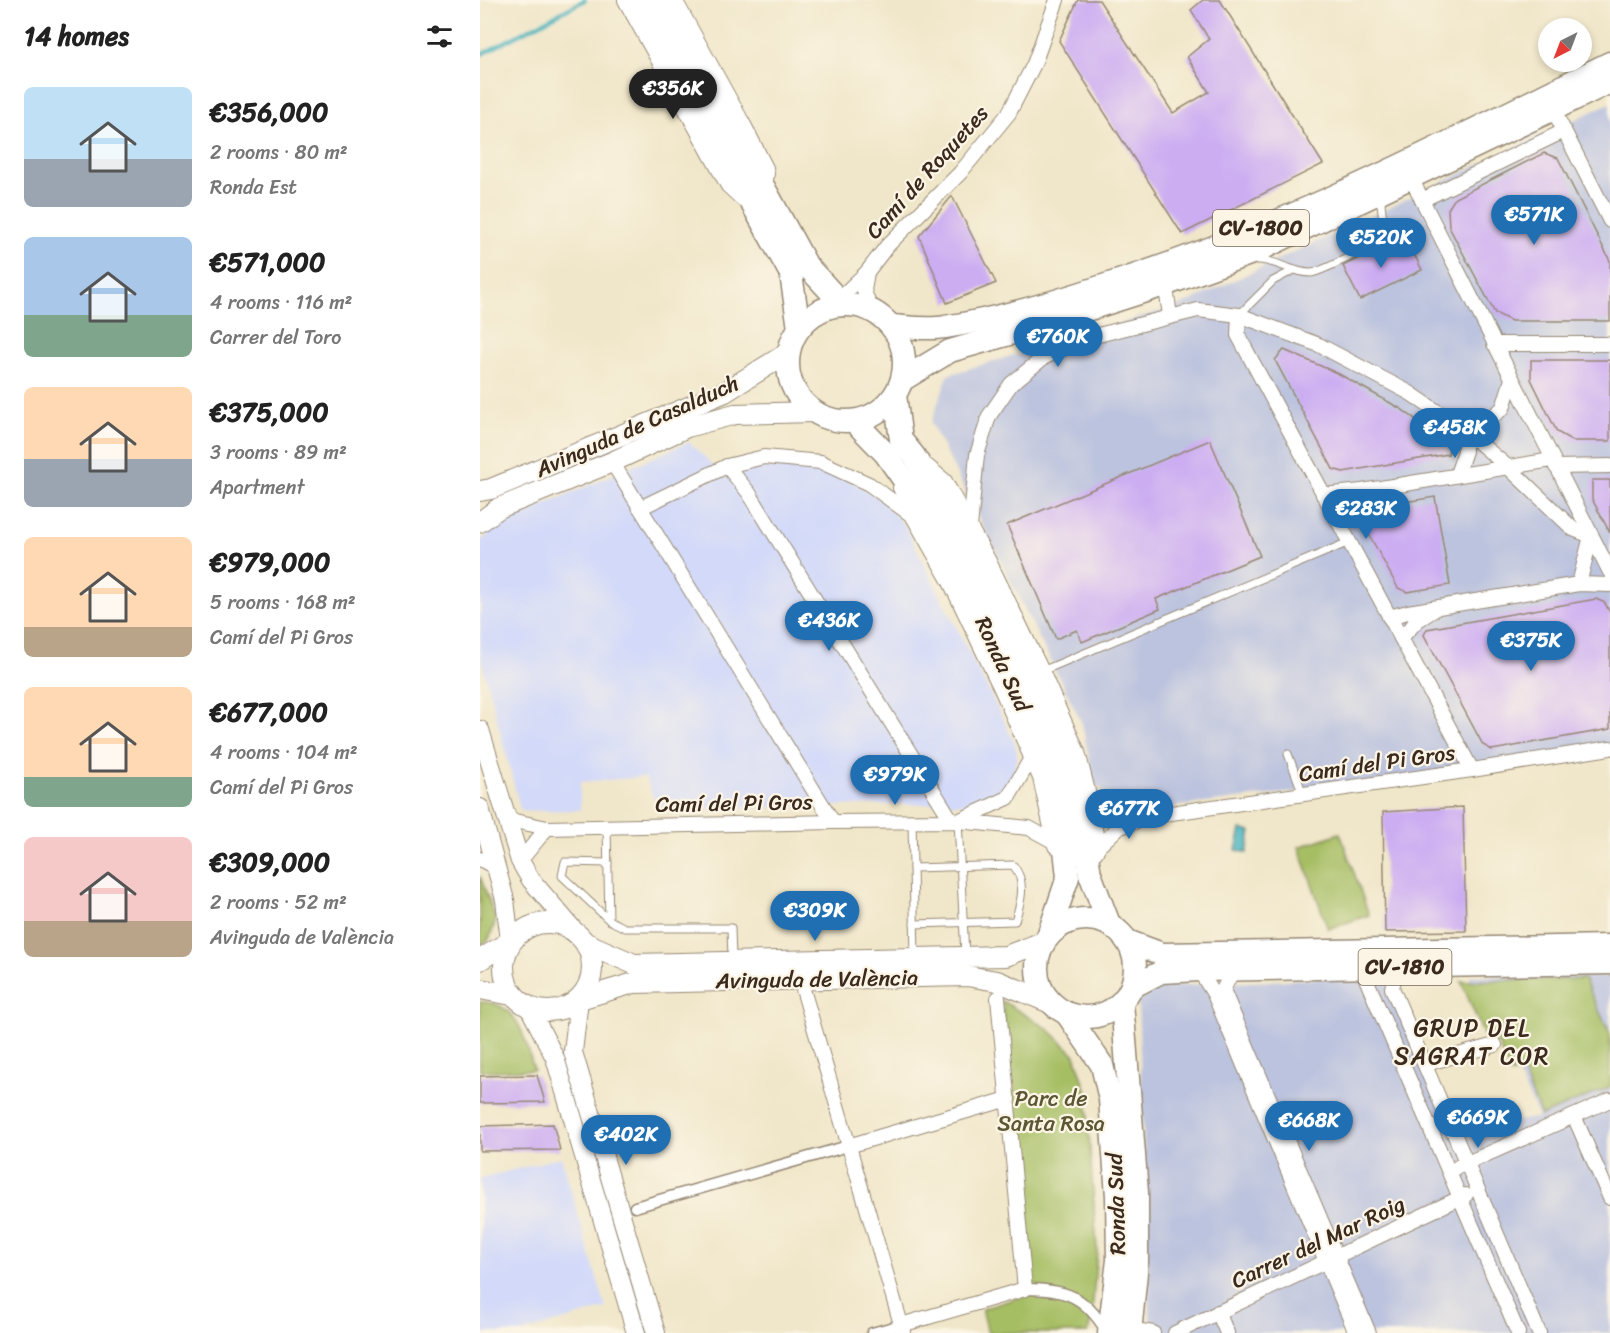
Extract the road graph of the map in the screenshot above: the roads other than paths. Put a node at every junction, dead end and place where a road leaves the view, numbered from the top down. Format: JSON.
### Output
{"nodes":[{"id":1,"x":625,"y":0,"type":"edge"},
{"id":2,"x":639,"y":0,"type":"edge"},
{"id":3,"x":661,"y":0,"type":"edge"},
{"id":4,"x":675,"y":0,"type":"edge"},
{"id":5,"x":1057,"y":0,"type":"edge"},
{"id":6,"x":1610,"y":63,"type":"edge"},
{"id":7,"x":1610,"y":82,"type":"edge"},
{"id":8,"x":1553,"y":109,"type":"junction"},
{"id":9,"x":1564,"y":131,"type":"junction"},
{"id":10,"x":1411,"y":178,"type":"junction"},
{"id":11,"x":1386,"y":190,"type":"junction"},
{"id":12,"x":1422,"y":200,"type":"junction"},
{"id":13,"x":763,"y":206,"type":"junction"},
{"id":14,"x":1610,"y":221,"type":"edge"},
{"id":15,"x":1234,"y":269,"type":"dead end"},
{"id":16,"x":1294,"y":270,"type":"junction"},
{"id":17,"x":867,"y":272,"type":"junction"},
{"id":18,"x":1167,"y":294,"type":"dead end"},
{"id":19,"x":1144,"y":300,"type":"dead end"},
{"id":20,"x":843,"y":305,"type":"junction"},
{"id":21,"x":871,"y":310,"type":"junction"},
{"id":22,"x":1239,"y":315,"type":"junction"},
{"id":23,"x":1170,"y":316,"type":"junction"},
{"id":24,"x":891,"y":326,"type":"junction"},
{"id":25,"x":799,"y":328,"type":"junction"},
{"id":26,"x":1030,"y":328,"type":"junction"},
{"id":27,"x":1494,"y":344,"type":"junction"},
{"id":28,"x":1610,"y":344,"type":"edge"},
{"id":29,"x":789,"y":352,"type":"junction"},
{"id":30,"x":1512,"y":379,"type":"junction"},
{"id":31,"x":899,"y":388,"type":"junction"},
{"id":32,"x":814,"y":412,"type":"junction"},
{"id":33,"x":854,"y":421,"type":"junction"},
{"id":34,"x":1464,"y":430,"type":"junction"},
{"id":35,"x":885,"y":453,"type":"junction"},
{"id":36,"x":914,"y":456,"type":"junction"},
{"id":37,"x":612,"y":462,"type":"junction"},
{"id":38,"x":1554,"y":463,"type":"junction"},
{"id":39,"x":727,"y":466,"type":"junction"},
{"id":40,"x":1508,"y":466,"type":"junction"},
{"id":41,"x":1610,"y":466,"type":"edge"},
{"id":42,"x":1457,"y":474,"type":"junction"},
{"id":43,"x":480,"y":490,"type":"edge"},
{"id":44,"x":1362,"y":491,"type":"junction"},
{"id":45,"x":1323,"y":495,"type":"junction"},
{"id":46,"x":640,"y":508,"type":"junction"},
{"id":47,"x":912,"y":515,"type":"junction"},
{"id":48,"x":1336,"y":518,"type":"junction"},
{"id":49,"x":480,"y":522,"type":"edge"},
{"id":50,"x":970,"y":527,"type":"junction"},
{"id":51,"x":1591,"y":536,"type":"junction"},
{"id":52,"x":1349,"y":542,"type":"junction"},
{"id":53,"x":1610,"y":572,"type":"edge"},
{"id":54,"x":1579,"y":584,"type":"junction"},
{"id":55,"x":1610,"y":585,"type":"edge"},
{"id":56,"x":1439,"y":608,"type":"junction"},
{"id":57,"x":1389,"y":617,"type":"junction"},
{"id":58,"x":1401,"y":639,"type":"junction"},
{"id":59,"x":1042,"y":671,"type":"junction"},
{"id":60,"x":480,"y":730,"type":"edge"},
{"id":61,"x":1610,"y":748,"type":"edge"},
{"id":62,"x":1288,"y":754,"type":"dead end"},
{"id":63,"x":1030,"y":760,"type":"junction"},
{"id":64,"x":1472,"y":770,"type":"junction"},
{"id":65,"x":1303,"y":794,"type":"junction"},
{"id":66,"x":1091,"y":802,"type":"junction"},
{"id":67,"x":480,"y":808,"type":"edge"},
{"id":68,"x":1150,"y":816,"type":"junction"},
{"id":69,"x":506,"y":819,"type":"junction"},
{"id":70,"x":912,"y":821,"type":"junction"},
{"id":71,"x":955,"y":821,"type":"junction"},
{"id":72,"x":833,"y":822,"type":"junction"},
{"id":73,"x":607,"y":827,"type":"junction"},
{"id":74,"x":547,"y":828,"type":"junction"},
{"id":75,"x":1053,"y":841,"type":"junction"},
{"id":76,"x":1098,"y":847,"type":"junction"},
{"id":77,"x":480,"y":859,"type":"edge"},
{"id":78,"x":520,"y":861,"type":"junction"},
{"id":79,"x":608,"y":863,"type":"junction"},
{"id":80,"x":960,"y":867,"type":"junction"},
{"id":81,"x":913,"y":868,"type":"junction"},
{"id":82,"x":498,"y":869,"type":"junction"},
{"id":83,"x":1079,"y":875,"type":"junction"},
{"id":84,"x":609,"y":920,"type":"junction"},
{"id":85,"x":964,"y":923,"type":"junction"},
{"id":86,"x":914,"y":924,"type":"junction"},
{"id":87,"x":1109,"y":924,"type":"junction"},
{"id":88,"x":572,"y":928,"type":"junction"},
{"id":89,"x":1046,"y":938,"type":"junction"},
{"id":90,"x":510,"y":941,"type":"junction"},
{"id":91,"x":1127,"y":941,"type":"junction"},
{"id":92,"x":586,"y":943,"type":"junction"},
{"id":93,"x":1610,"y":946,"type":"edge"},
{"id":94,"x":966,"y":958,"type":"junction"},
{"id":95,"x":915,"y":959,"type":"junction"},
{"id":96,"x":480,"y":960,"type":"edge"},
{"id":97,"x":732,"y":963,"type":"junction"},
{"id":98,"x":1610,"y":963,"type":"edge"},
{"id":99,"x":1361,"y":967,"type":"junction"},
{"id":100,"x":1397,"y":967,"type":"junction"},
{"id":101,"x":1233,"y":969,"type":"junction"},
{"id":102,"x":1199,"y":970,"type":"junction"},
{"id":103,"x":800,"y":979,"type":"junction"},
{"id":104,"x":480,"y":989,"type":"edge"},
{"id":105,"x":1127,"y":994,"type":"junction"},
{"id":106,"x":512,"y":995,"type":"junction"},
{"id":107,"x":998,"y":998,"type":"dead end"},
{"id":108,"x":579,"y":999,"type":"junction"},
{"id":109,"x":530,"y":1009,"type":"junction"},
{"id":110,"x":1060,"y":1009,"type":"junction"},
{"id":111,"x":1495,"y":1045,"type":"dead end"},
{"id":112,"x":1425,"y":1065,"type":"junction"},
{"id":113,"x":1008,"y":1100,"type":"junction"},
{"id":114,"x":1610,"y":1100,"type":"edge"},
{"id":115,"x":1574,"y":1116,"type":"junction"},
{"id":116,"x":849,"y":1146,"type":"junction"},
{"id":117,"x":1467,"y":1163,"type":"junction"},
{"id":118,"x":1449,"y":1171,"type":"junction"},
{"id":119,"x":1478,"y":1190,"type":"junction"},
{"id":120,"x":1460,"y":1198,"type":"junction"},
{"id":121,"x":1610,"y":1198,"type":"edge"},
{"id":122,"x":635,"y":1207,"type":"dead end"},
{"id":123,"x":1331,"y":1259,"type":"junction"},
{"id":124,"x":1025,"y":1289,"type":"junction"},
{"id":125,"x":1218,"y":1312,"type":"junction"},
{"id":126,"x":902,"y":1329,"type":"edge"},
{"id":127,"x":1141,"y":1332,"type":"edge"},
{"id":128,"x":636,"y":1333,"type":"edge"},
{"id":129,"x":656,"y":1333,"type":"edge"},
{"id":130,"x":872,"y":1333,"type":"edge"},
{"id":131,"x":1108,"y":1333,"type":"edge"},
{"id":132,"x":1175,"y":1333,"type":"edge"},
{"id":133,"x":1227,"y":1333,"type":"edge"},
{"id":134,"x":1356,"y":1333,"type":"edge"},
{"id":135,"x":1369,"y":1333,"type":"edge"},
{"id":136,"x":1518,"y":1333,"type":"edge"},
{"id":137,"x":1539,"y":1333,"type":"edge"}],
"edges":[{"from":1,"to":13,"type":"street"},
{"from":2,"to":13,"type":"main road"},
{"from":3,"to":13,"type":"main road"},
{"from":4,"to":13,"type":"street"},
{"from":5,"to":17,"type":"street","name":"Camí de Roquetes"},
{"from":6,"to":24,"type":"main road","number":"CV-1800"},
{"from":7,"to":8,"type":"main road","number":"CV-1800"},
{"from":8,"to":9,"type":"street"},
{"from":8,"to":10,"type":"main road","number":"CV-1800"},
{"from":9,"to":12,"type":"street"},
{"from":9,"to":14,"type":"street"},
{"from":10,"to":11,"type":"main road","number":"CV-1800"},
{"from":10,"to":12,"type":"street"},
{"from":11,"to":16,"type":"lane"},
{"from":11,"to":26,"type":"main road","number":"CV-1800"},
{"from":12,"to":27,"type":"street"},
{"from":13,"to":20,"type":"main road"},
{"from":13,"to":25,"type":"main road"},
{"from":15,"to":16,"type":"lane"},
{"from":16,"to":22,"type":"lane"},
{"from":17,"to":20,"type":"street","name":"Camí de Roquetes"},
{"from":17,"to":21,"type":"street","name":"Camí de Roquetes"},
{"from":18,"to":23,"type":"street"},
{"from":19,"to":26,"type":"lane"},
{"from":20,"to":21,"type":"main road"},
{"from":20,"to":25,"type":"main road"},
{"from":21,"to":24,"type":"main road"},
{"from":22,"to":23,"type":"street"},
{"from":22,"to":34,"type":"street"},
{"from":22,"to":45,"type":"street"},
{"from":23,"to":50,"type":"street"},
{"from":24,"to":31,"type":"main road"},
{"from":25,"to":29,"type":"main road"},
{"from":26,"to":31,"type":"main road","number":"CV-1800"},
{"from":27,"to":28,"type":"street"},
{"from":27,"to":30,"type":"street"},
{"from":29,"to":32,"type":"main road"},
{"from":29,"to":43,"type":"main road","name":"Avinguda de Casalduch"},
{"from":30,"to":34,"type":"street"},
{"from":30,"to":38,"type":"street"},
{"from":31,"to":33,"type":"main road"},
{"from":31,"to":36,"type":"main road","name":"Ronda Sud"},
{"from":32,"to":33,"type":"main road"},
{"from":32,"to":37,"type":"main road","name":"Avinguda de Casalduch"},
{"from":33,"to":35,"type":"main road","name":"Ronda Sud"},
{"from":34,"to":40,"type":"street"},
{"from":34,"to":42,"type":"street"},
{"from":35,"to":47,"type":"street"},
{"from":35,"to":83,"type":"main road","name":"Ronda Sud"},
{"from":36,"to":50,"type":"street","name":"Ronda Sud"},
{"from":36,"to":83,"type":"main road","name":"Ronda Sud"},
{"from":37,"to":46,"type":"street"},
{"from":37,"to":49,"type":"main road","name":"Avinguda de Casalduch"},
{"from":38,"to":40,"type":"street"},
{"from":38,"to":41,"type":"street"},
{"from":38,"to":51,"type":"street"},
{"from":39,"to":46,"type":"street"},
{"from":39,"to":47,"type":"street"},
{"from":39,"to":71,"type":"street"},
{"from":40,"to":42,"type":"street"},
{"from":40,"to":51,"type":"street"},
{"from":42,"to":44,"type":"street"},
{"from":44,"to":45,"type":"street"},
{"from":44,"to":48,"type":"street"},
{"from":45,"to":48,"type":"street"},
{"from":46,"to":72,"type":"street"},
{"from":47,"to":63,"type":"street"},
{"from":48,"to":52,"type":"street"},
{"from":50,"to":59,"type":"street","name":"Ronda Sud"},
{"from":51,"to":53,"type":"street"},
{"from":51,"to":54,"type":"street"},
{"from":52,"to":57,"type":"street"},
{"from":52,"to":59,"type":"lane"},
{"from":54,"to":55,"type":"street"},
{"from":54,"to":56,"type":"street"},
{"from":56,"to":57,"type":"street"},
{"from":56,"to":58,"type":"street"},
{"from":57,"to":58,"type":"street"},
{"from":58,"to":64,"type":"street"},
{"from":59,"to":66,"type":"street","name":"Ronda Sud"},
{"from":60,"to":69,"type":"street"},
{"from":61,"to":64,"type":"street","name":"Camí del Pi Gros"},
{"from":62,"to":65,"type":"lane"},
{"from":63,"to":71,"type":"street","name":"Camí del Pi Gros"},
{"from":63,"to":75,"type":"street"},
{"from":64,"to":65,"type":"street","name":"Camí del Pi Gros"},
{"from":65,"to":68,"type":"street","name":"Camí del Pi Gros"},
{"from":66,"to":68,"type":"street","name":"Camí del Pi Gros"},
{"from":66,"to":76,"type":"street","name":"Ronda Sud"},
{"from":67,"to":82,"type":"street"},
{"from":68,"to":76,"type":"street","name":"Camí del Pi Gros"},
{"from":69,"to":74,"type":"street","name":"Camí del Pi Gros"},
{"from":69,"to":78,"type":"street"},
{"from":70,"to":71,"type":"street","name":"Camí del Pi Gros"},
{"from":70,"to":72,"type":"street","name":"Camí del Pi Gros"},
{"from":70,"to":81,"type":"lane"},
{"from":71,"to":75,"type":"street","name":"Camí del Pi Gros"},
{"from":71,"to":80,"type":"lane"},
{"from":72,"to":73,"type":"street","name":"Camí del Pi Gros"},
{"from":73,"to":74,"type":"street","name":"Camí del Pi Gros"},
{"from":73,"to":79,"type":"lane"},
{"from":74,"to":78,"type":"street"},
{"from":75,"to":83,"type":"street"},
{"from":76,"to":83,"type":"street","name":"Ronda Sud"},
{"from":77,"to":82,"type":"street"},
{"from":78,"to":88,"type":"street"},
{"from":79,"to":84,"type":"lane"},
{"from":79,"to":84,"type":"lane"},
{"from":80,"to":81,"type":"lane"},
{"from":80,"to":85,"type":"lane"},
{"from":80,"to":85,"type":"lane"},
{"from":81,"to":86,"type":"lane"},
{"from":82,"to":90,"type":"street"},
{"from":83,"to":87,"type":"main road","name":"Ronda Sud"},
{"from":83,"to":89,"type":"main road","name":"Ronda Sud"},
{"from":84,"to":97,"type":"lane"},
{"from":85,"to":86,"type":"lane"},
{"from":85,"to":94,"type":"lane"},
{"from":86,"to":95,"type":"lane"},
{"from":87,"to":89,"type":"main road"},
{"from":87,"to":91,"type":"main road"},
{"from":88,"to":90,"type":"main road"},
{"from":88,"to":92,"type":"main road"},
{"from":89,"to":94,"type":"main road","name":"Avinguda de València"},
{"from":89,"to":110,"type":"main road"},
{"from":90,"to":96,"type":"main road"},
{"from":90,"to":106,"type":"main road"},
{"from":91,"to":93,"type":"main road","number":"CV-1810"},
{"from":91,"to":105,"type":"main road"},
{"from":92,"to":97,"type":"main road","name":"Avinguda de València"},
{"from":92,"to":108,"type":"main road"},
{"from":94,"to":95,"type":"main road","name":"Avinguda de València"},
{"from":95,"to":97,"type":"main road","name":"Avinguda de València"},
{"from":98,"to":100,"type":"main road","number":"CV-1810"},
{"from":99,"to":100,"type":"main road","number":"CV-1810"},
{"from":99,"to":101,"type":"main road","number":"CV-1810"},
{"from":99,"to":118,"type":"street"},
{"from":100,"to":112,"type":"street"},
{"from":101,"to":102,"type":"main road","number":"CV-1810"},
{"from":101,"to":123,"type":"street"},
{"from":102,"to":105,"type":"main road"},
{"from":102,"to":123,"type":"street"},
{"from":103,"to":108,"type":"main road","name":"Avinguda de València"},
{"from":103,"to":110,"type":"main road","name":"Avinguda de València"},
{"from":103,"to":116,"type":"street"},
{"from":104,"to":106,"type":"main road"},
{"from":105,"to":110,"type":"main road"},
{"from":105,"to":127,"type":"main road","name":"Ronda Sud"},
{"from":106,"to":109,"type":"main road"},
{"from":107,"to":113,"type":"street"},
{"from":108,"to":109,"type":"main road"},
{"from":108,"to":129,"type":"street"},
{"from":109,"to":128,"type":"street"},
{"from":110,"to":131,"type":"main road","name":"Ronda Sud"},
{"from":111,"to":112,"type":"street"},
{"from":112,"to":117,"type":"street"},
{"from":113,"to":116,"type":"street"},
{"from":113,"to":124,"type":"street"},
{"from":114,"to":115,"type":"street"},
{"from":115,"to":117,"type":"street"},
{"from":115,"to":121,"type":"street"},
{"from":116,"to":122,"type":"street"},
{"from":116,"to":126,"type":"street"},
{"from":117,"to":118,"type":"street"},
{"from":117,"to":119,"type":"street"},
{"from":118,"to":120,"type":"street"},
{"from":119,"to":120,"type":"street","name":"Carrer del Mar Roig"},
{"from":119,"to":137,"type":"street"},
{"from":120,"to":123,"type":"street","name":"Carrer del Mar Roig"},
{"from":120,"to":136,"type":"street"},
{"from":123,"to":125,"type":"street","name":"Carrer del Mar Roig"},
{"from":123,"to":134,"type":"street"},
{"from":123,"to":135,"type":"street"},
{"from":124,"to":126,"type":"street"},
{"from":124,"to":131,"type":"street"},
{"from":125,"to":132,"type":"street","name":"Carrer del Mar Roig"},
{"from":125,"to":133,"type":"street"},
{"from":126,"to":130,"type":"street"}]}
